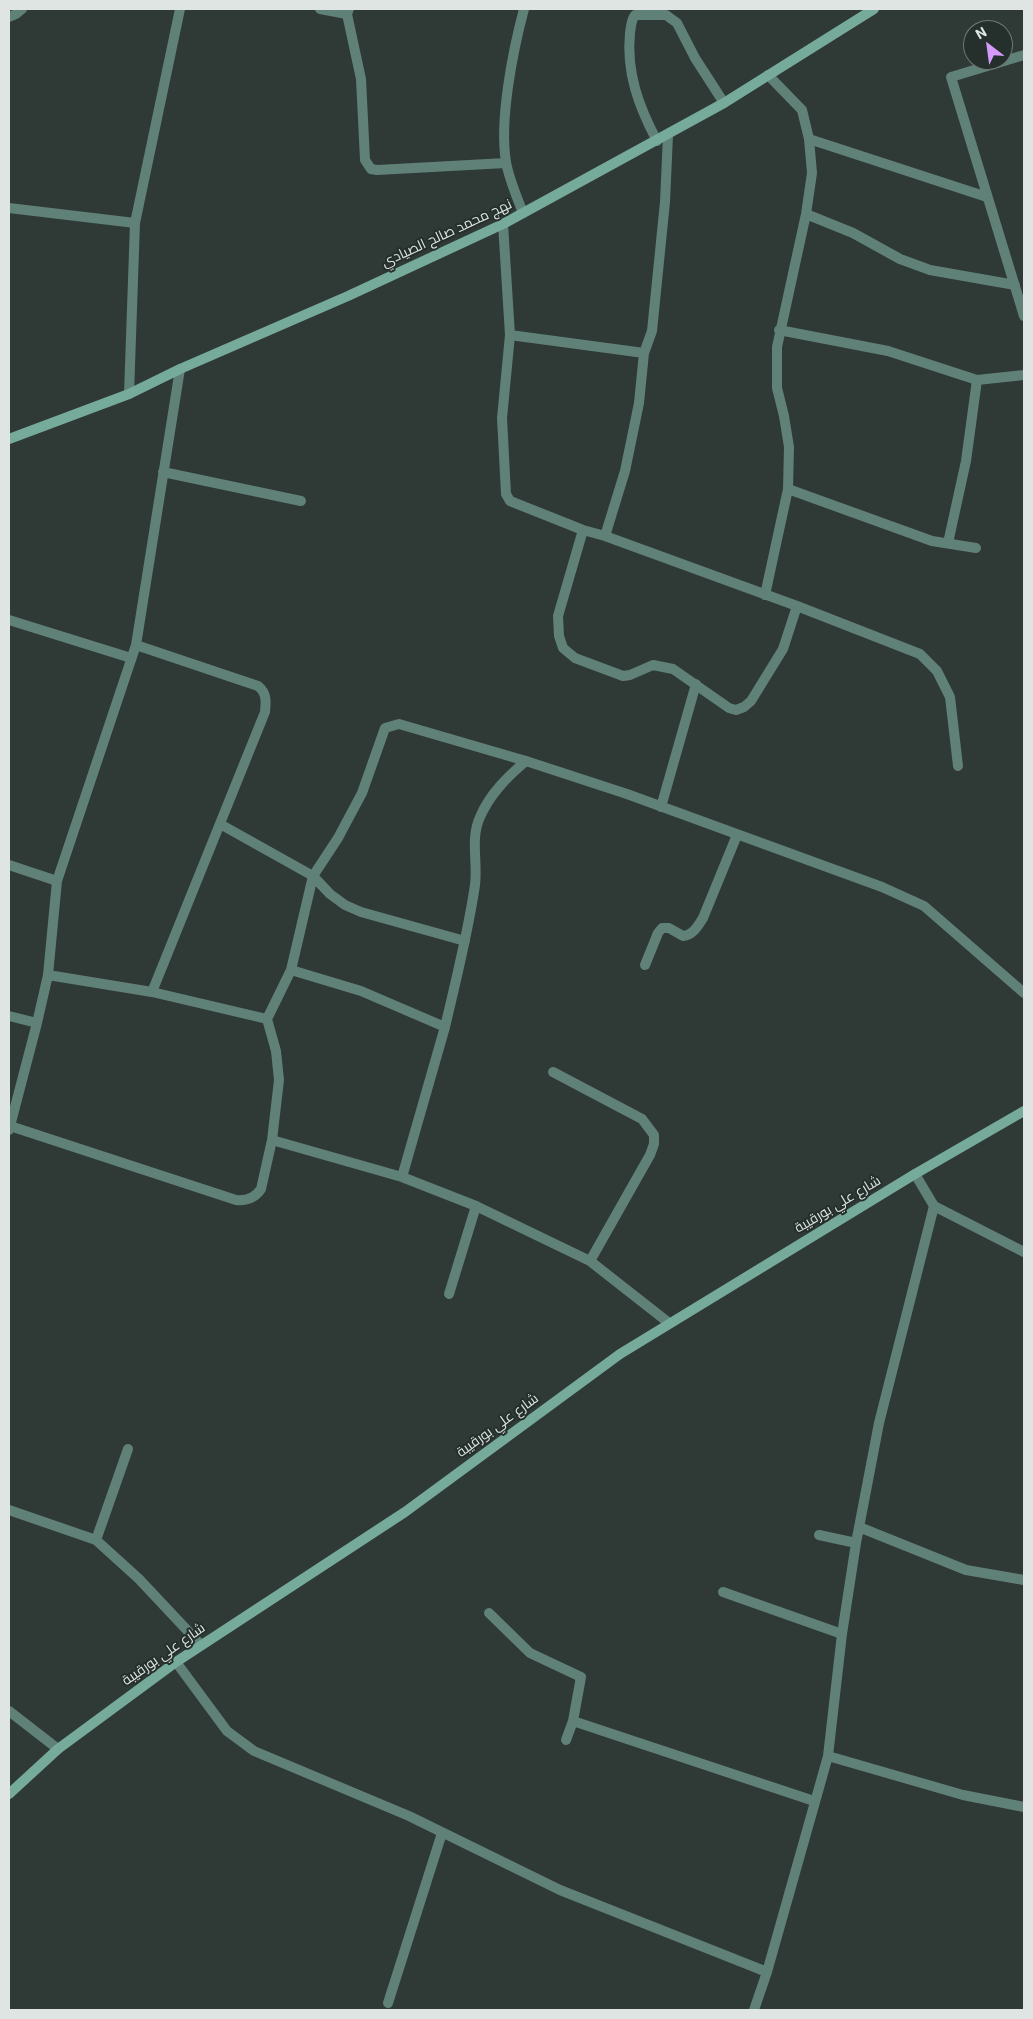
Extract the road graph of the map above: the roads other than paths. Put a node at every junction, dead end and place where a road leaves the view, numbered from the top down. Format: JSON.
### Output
{"nodes":[{"id":1,"x":22,"y":9,"type":"edge"},
{"id":2,"x":178,"y":9,"type":"edge"},
{"id":3,"x":320,"y":9,"type":"edge"},
{"id":4,"x":524,"y":9,"type":"edge"},
{"id":5,"x":874,"y":9,"type":"edge"},
{"id":6,"x":348,"y":12,"type":"edge"},
{"id":7,"x":9,"y":16,"type":"edge"},
{"id":8,"x":1024,"y":55,"type":"edge"},
{"id":9,"x":768,"y":75,"type":"junction"},
{"id":10,"x":724,"y":104,"type":"junction"},
{"id":11,"x":668,"y":135,"type":"junction"},
{"id":12,"x":810,"y":139,"type":"junction"},
{"id":13,"x":657,"y":141,"type":"junction"},
{"id":14,"x":506,"y":163,"type":"junction"},
{"id":15,"x":987,"y":197,"type":"junction"},
{"id":16,"x":9,"y":208,"type":"edge"},
{"id":17,"x":523,"y":213,"type":"junction"},
{"id":18,"x":806,"y":214,"type":"junction"},
{"id":19,"x":135,"y":223,"type":"junction"},
{"id":20,"x":503,"y":224,"type":"junction"},
{"id":21,"x":1015,"y":285,"type":"junction"},
{"id":22,"x":1024,"y":316,"type":"edge"},
{"id":23,"x":779,"y":330,"type":"junction"},
{"id":24,"x":510,"y":336,"type":"junction"},
{"id":25,"x":644,"y":353,"type":"junction"},
{"id":26,"x":180,"y":369,"type":"junction"},
{"id":27,"x":1024,"y":375,"type":"edge"},
{"id":28,"x":977,"y":380,"type":"junction"},
{"id":29,"x":129,"y":394,"type":"junction"},
{"id":30,"x":9,"y":439,"type":"edge"},
{"id":31,"x":163,"y":472,"type":"junction"},
{"id":32,"x":788,"y":488,"type":"junction"},
{"id":33,"x":301,"y":502,"type":"dead end"},
{"id":34,"x":582,"y":530,"type":"junction"},
{"id":35,"x":605,"y":536,"type":"junction"},
{"id":36,"x":948,"y":543,"type":"junction"},
{"id":37,"x":976,"y":548,"type":"dead end"},
{"id":38,"x":765,"y":595,"type":"junction"},
{"id":39,"x":797,"y":606,"type":"junction"},
{"id":40,"x":9,"y":620,"type":"edge"},
{"id":41,"x":136,"y":645,"type":"junction"},
{"id":42,"x":131,"y":658,"type":"junction"},
{"id":43,"x":696,"y":684,"type":"junction"},
{"id":44,"x":526,"y":760,"type":"junction"},
{"id":45,"x":958,"y":766,"type":"dead end"},
{"id":46,"x":661,"y":807,"type":"junction"},
{"id":47,"x":220,"y":824,"type":"junction"},
{"id":48,"x":737,"y":834,"type":"junction"},
{"id":49,"x":9,"y":865,"type":"edge"},
{"id":50,"x":313,"y":876,"type":"junction"},
{"id":51,"x":57,"y":881,"type":"junction"},
{"id":52,"x":465,"y":941,"type":"junction"},
{"id":53,"x":644,"y":965,"type":"dead end"},
{"id":54,"x":291,"y":970,"type":"junction"},
{"id":55,"x":48,"y":975,"type":"junction"},
{"id":56,"x":152,"y":992,"type":"junction"},
{"id":57,"x":1024,"y":993,"type":"edge"},
{"id":58,"x":9,"y":1016,"type":"edge"},
{"id":59,"x":267,"y":1019,"type":"junction"},
{"id":60,"x":37,"y":1024,"type":"junction"},
{"id":61,"x":445,"y":1027,"type":"junction"},
{"id":62,"x":553,"y":1072,"type":"dead end"},
{"id":63,"x":1024,"y":1111,"type":"edge"},
{"id":64,"x":9,"y":1128,"type":"edge"},
{"id":65,"x":272,"y":1140,"type":"junction"},
{"id":66,"x":915,"y":1174,"type":"junction"},
{"id":67,"x":402,"y":1177,"type":"junction"},
{"id":68,"x":476,"y":1206,"type":"junction"},
{"id":69,"x":934,"y":1206,"type":"junction"},
{"id":70,"x":1024,"y":1252,"type":"edge"},
{"id":71,"x":590,"y":1261,"type":"junction"},
{"id":72,"x":449,"y":1294,"type":"dead end"},
{"id":73,"x":669,"y":1323,"type":"junction"},
{"id":74,"x":128,"y":1449,"type":"dead end"},
{"id":75,"x":9,"y":1510,"type":"edge"},
{"id":76,"x":859,"y":1527,"type":"junction"},
{"id":77,"x":819,"y":1535,"type":"dead end"},
{"id":78,"x":96,"y":1540,"type":"junction"},
{"id":79,"x":856,"y":1543,"type":"junction"},
{"id":80,"x":1024,"y":1580,"type":"edge"},
{"id":81,"x":723,"y":1592,"type":"dead end"},
{"id":82,"x":489,"y":1613,"type":"dead end"},
{"id":83,"x":842,"y":1634,"type":"junction"},
{"id":84,"x":201,"y":1645,"type":"junction"},
{"id":85,"x":176,"y":1662,"type":"junction"},
{"id":86,"x":9,"y":1711,"type":"edge"},
{"id":87,"x":574,"y":1721,"type":"junction"},
{"id":88,"x":566,"y":1740,"type":"dead end"},
{"id":89,"x":58,"y":1749,"type":"junction"},
{"id":90,"x":828,"y":1756,"type":"junction"},
{"id":91,"x":9,"y":1794,"type":"edge"},
{"id":92,"x":814,"y":1801,"type":"junction"},
{"id":93,"x":1024,"y":1807,"type":"edge"},
{"id":94,"x":442,"y":1833,"type":"junction"},
{"id":95,"x":767,"y":1972,"type":"junction"},
{"id":96,"x":388,"y":2003,"type":"dead end"},
{"id":97,"x":754,"y":2010,"type":"edge"}],
"edges":[{"from":1,"to":7,"type":"street"},
{"from":2,"to":19,"type":"street"},
{"from":3,"to":6,"type":"street"},
{"from":4,"to":14,"type":"street"},
{"from":5,"to":9,"type":"main road","name":"نهج محمد صالح الصيادي"},
{"from":6,"to":14,"type":"street"},
{"from":8,"to":15,"type":"street"},
{"from":9,"to":10,"type":"main road","name":"نهج محمد صالح الصيادي"},
{"from":9,"to":12,"type":"street"},
{"from":10,"to":11,"type":"main road","name":"نهج محمد صالح الصيادي"},
{"from":10,"to":13,"type":"street"},
{"from":11,"to":13,"type":"main road","name":"نهج محمد صالح الصيادي"},
{"from":11,"to":25,"type":"street"},
{"from":12,"to":15,"type":"street"},
{"from":12,"to":18,"type":"street"},
{"from":13,"to":17,"type":"main road","name":"نهج محمد صالح الصيادي"},
{"from":14,"to":17,"type":"street"},
{"from":15,"to":21,"type":"street"},
{"from":16,"to":19,"type":"street"},
{"from":17,"to":20,"type":"main road","name":"نهج محمد صالح الصيادي"},
{"from":18,"to":21,"type":"street"},
{"from":18,"to":23,"type":"street"},
{"from":19,"to":29,"type":"street"},
{"from":20,"to":24,"type":"street"},
{"from":20,"to":26,"type":"main road","name":"نهج محمد صالح الصيادي"},
{"from":21,"to":22,"type":"street"},
{"from":23,"to":28,"type":"street"},
{"from":23,"to":32,"type":"street"},
{"from":24,"to":25,"type":"street"},
{"from":24,"to":34,"type":"street"},
{"from":25,"to":35,"type":"street"},
{"from":26,"to":29,"type":"main road","name":"نهج محمد صالح الصيادي"},
{"from":26,"to":31,"type":"street"},
{"from":27,"to":28,"type":"street"},
{"from":28,"to":36,"type":"street"},
{"from":29,"to":30,"type":"main road","name":"نهج محمد صالح الصيادي"},
{"from":31,"to":33,"type":"street"},
{"from":31,"to":41,"type":"street"},
{"from":32,"to":36,"type":"street"},
{"from":32,"to":38,"type":"street"},
{"from":34,"to":35,"type":"street"},
{"from":34,"to":43,"type":"street"},
{"from":35,"to":38,"type":"street"},
{"from":36,"to":37,"type":"street"},
{"from":38,"to":39,"type":"street"},
{"from":39,"to":43,"type":"street"},
{"from":39,"to":45,"type":"street"},
{"from":40,"to":42,"type":"street"},
{"from":41,"to":42,"type":"street"},
{"from":41,"to":47,"type":"street"},
{"from":42,"to":51,"type":"street"},
{"from":43,"to":46,"type":"street"},
{"from":44,"to":46,"type":"street"},
{"from":44,"to":50,"type":"street"},
{"from":44,"to":52,"type":"street"},
{"from":46,"to":48,"type":"street"},
{"from":47,"to":50,"type":"street"},
{"from":47,"to":56,"type":"street"},
{"from":48,"to":53,"type":"street"},
{"from":48,"to":57,"type":"street"},
{"from":49,"to":51,"type":"street"},
{"from":50,"to":52,"type":"street"},
{"from":50,"to":54,"type":"street"},
{"from":51,"to":55,"type":"street"},
{"from":52,"to":61,"type":"street"},
{"from":54,"to":59,"type":"street"},
{"from":54,"to":61,"type":"street"},
{"from":55,"to":56,"type":"street"},
{"from":55,"to":60,"type":"street"},
{"from":56,"to":59,"type":"street"},
{"from":58,"to":60,"type":"street"},
{"from":59,"to":65,"type":"street"},
{"from":60,"to":64,"type":"street"},
{"from":61,"to":67,"type":"street"},
{"from":62,"to":71,"type":"street"},
{"from":63,"to":66,"type":"main road","name":"شارع علي بورقيبة"},
{"from":64,"to":65,"type":"street"},
{"from":65,"to":67,"type":"street"},
{"from":66,"to":69,"type":"street"},
{"from":66,"to":73,"type":"main road","name":"شارع علي بورقيبة"},
{"from":67,"to":68,"type":"street"},
{"from":68,"to":71,"type":"street"},
{"from":68,"to":72,"type":"street"},
{"from":69,"to":70,"type":"street"},
{"from":69,"to":76,"type":"street"},
{"from":71,"to":73,"type":"street"},
{"from":73,"to":84,"type":"main road","name":"شارع علي بورقيبة"},
{"from":74,"to":78,"type":"street"},
{"from":75,"to":78,"type":"street"},
{"from":76,"to":79,"type":"street"},
{"from":76,"to":80,"type":"street"},
{"from":77,"to":79,"type":"street"},
{"from":78,"to":84,"type":"street"},
{"from":79,"to":83,"type":"street"},
{"from":81,"to":83,"type":"street"},
{"from":82,"to":87,"type":"street"},
{"from":83,"to":90,"type":"street"},
{"from":84,"to":85,"type":"main road","name":"شارع علي بورقيبة"},
{"from":85,"to":89,"type":"main road","name":"شارع علي بورقيبة"},
{"from":85,"to":94,"type":"street"},
{"from":86,"to":89,"type":"street"},
{"from":87,"to":88,"type":"street"},
{"from":87,"to":92,"type":"street"},
{"from":89,"to":91,"type":"main road","name":"شارع علي بورقيبة"},
{"from":90,"to":92,"type":"street"},
{"from":90,"to":93,"type":"street"},
{"from":92,"to":95,"type":"street"},
{"from":94,"to":95,"type":"street"},
{"from":94,"to":96,"type":"street"},
{"from":95,"to":97,"type":"street"}]}
